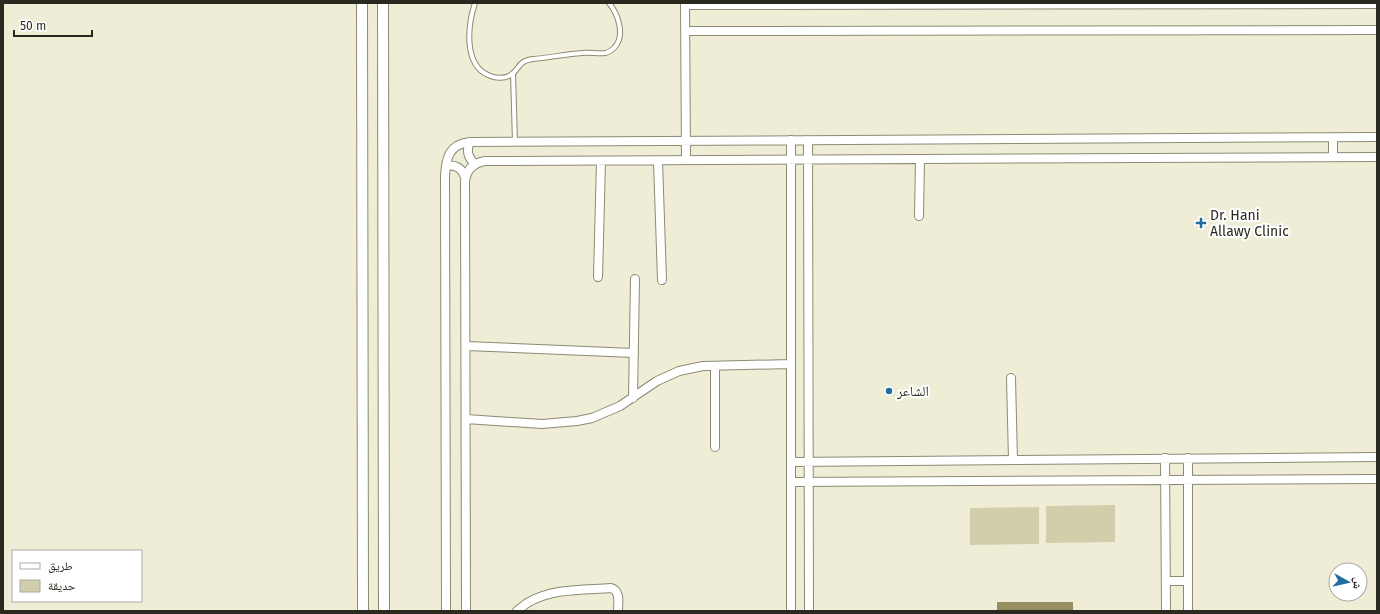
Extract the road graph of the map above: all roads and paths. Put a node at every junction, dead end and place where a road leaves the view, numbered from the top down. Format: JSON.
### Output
{"nodes":[{"id":1,"x":362,"y":3,"type":"edge"},
{"id":2,"x":383,"y":3,"type":"edge"},
{"id":3,"x":475,"y":3,"type":"edge"},
{"id":4,"x":609,"y":3,"type":"edge"},
{"id":5,"x":685,"y":4,"type":"edge"},
{"id":6,"x":1060,"y":4,"type":"edge"},
{"id":7,"x":1080,"y":4,"type":"edge"},
{"id":8,"x":1377,"y":4,"type":"edge"},
{"id":9,"x":1377,"y":30,"type":"edge"},
{"id":10,"x":686,"y":31,"type":"junction"},
{"id":11,"x":513,"y":73,"type":"junction"},
{"id":12,"x":1333,"y":138,"type":"junction"},
{"id":13,"x":1377,"y":138,"type":"edge"},
{"id":14,"x":791,"y":140,"type":"junction"},
{"id":15,"x":808,"y":140,"type":"junction"},
{"id":16,"x":686,"y":141,"type":"junction"},
{"id":17,"x":470,"y":142,"type":"junction"},
{"id":18,"x":515,"y":142,"type":"junction"},
{"id":19,"x":1333,"y":157,"type":"junction"},
{"id":20,"x":1377,"y":157,"type":"edge"},
{"id":21,"x":920,"y":159,"type":"junction"},
{"id":22,"x":686,"y":160,"type":"junction"},
{"id":23,"x":791,"y":160,"type":"junction"},
{"id":24,"x":808,"y":160,"type":"junction"},
{"id":25,"x":601,"y":161,"type":"junction"},
{"id":26,"x":658,"y":161,"type":"junction"},
{"id":27,"x":475,"y":164,"type":"junction"},
{"id":28,"x":446,"y":166,"type":"junction"},
{"id":29,"x":465,"y":177,"type":"junction"},
{"id":30,"x":919,"y":216,"type":"dead end"},
{"id":31,"x":598,"y":277,"type":"dead end"},
{"id":32,"x":635,"y":279,"type":"dead end"},
{"id":33,"x":662,"y":280,"type":"dead end"},
{"id":34,"x":466,"y":346,"type":"junction"},
{"id":35,"x":634,"y":353,"type":"junction"},
{"id":36,"x":791,"y":364,"type":"junction"},
{"id":37,"x":715,"y":366,"type":"junction"},
{"id":38,"x":1011,"y":378,"type":"dead end"},
{"id":39,"x":633,"y":398,"type":"junction"},
{"id":40,"x":466,"y":419,"type":"junction"},
{"id":41,"x":715,"y":447,"type":"dead end"},
{"id":42,"x":1377,"y":457,"type":"edge"},
{"id":43,"x":1166,"y":458,"type":"junction"},
{"id":44,"x":1188,"y":458,"type":"junction"},
{"id":45,"x":1013,"y":460,"type":"junction"},
{"id":46,"x":809,"y":461,"type":"junction"},
{"id":47,"x":791,"y":462,"type":"junction"},
{"id":48,"x":1377,"y":479,"type":"edge"},
{"id":49,"x":1166,"y":480,"type":"junction"},
{"id":50,"x":1188,"y":480,"type":"junction"},
{"id":51,"x":791,"y":482,"type":"junction"},
{"id":52,"x":809,"y":482,"type":"junction"},
{"id":53,"x":1188,"y":581,"type":"junction"},
{"id":54,"x":1166,"y":582,"type":"junction"},
{"id":55,"x":363,"y":611,"type":"edge"},
{"id":56,"x":384,"y":611,"type":"edge"},
{"id":57,"x":446,"y":611,"type":"edge"},
{"id":58,"x":466,"y":611,"type":"edge"},
{"id":59,"x":517,"y":611,"type":"edge"},
{"id":60,"x":618,"y":611,"type":"edge"},
{"id":61,"x":791,"y":611,"type":"edge"},
{"id":62,"x":809,"y":611,"type":"edge"},
{"id":63,"x":1166,"y":611,"type":"edge"},
{"id":64,"x":1188,"y":611,"type":"edge"}],
"edges":[{"from":1,"to":55,"type":"street"},
{"from":2,"to":56,"type":"street"},
{"from":3,"to":11,"type":"lane"},
{"from":4,"to":11,"type":"lane"},
{"from":5,"to":6,"type":"street"},
{"from":5,"to":10,"type":"street"},
{"from":6,"to":7,"type":"street"},
{"from":7,"to":8,"type":"street"},
{"from":9,"to":10,"type":"street"},
{"from":10,"to":16,"type":"street"},
{"from":11,"to":18,"type":"lane"},
{"from":12,"to":13,"type":"street"},
{"from":12,"to":15,"type":"street"},
{"from":12,"to":19,"type":"street"},
{"from":14,"to":15,"type":"street"},
{"from":14,"to":16,"type":"street"},
{"from":14,"to":23,"type":"street"},
{"from":15,"to":24,"type":"street"},
{"from":16,"to":18,"type":"street"},
{"from":16,"to":22,"type":"street"},
{"from":17,"to":18,"type":"street"},
{"from":17,"to":27,"type":"street"},
{"from":17,"to":28,"type":"street"},
{"from":19,"to":20,"type":"street"},
{"from":19,"to":21,"type":"street"},
{"from":21,"to":24,"type":"street"},
{"from":21,"to":30,"type":"street"},
{"from":22,"to":23,"type":"street"},
{"from":22,"to":26,"type":"street"},
{"from":23,"to":24,"type":"street"},
{"from":23,"to":36,"type":"street"},
{"from":24,"to":46,"type":"street"},
{"from":25,"to":26,"type":"street"},
{"from":25,"to":27,"type":"street"},
{"from":25,"to":31,"type":"street"},
{"from":26,"to":33,"type":"street"},
{"from":27,"to":29,"type":"street"},
{"from":28,"to":29,"type":"street"},
{"from":28,"to":57,"type":"street"},
{"from":29,"to":34,"type":"street"},
{"from":32,"to":35,"type":"street"},
{"from":34,"to":35,"type":"street"},
{"from":34,"to":40,"type":"street"},
{"from":35,"to":39,"type":"street"},
{"from":36,"to":37,"type":"street"},
{"from":36,"to":47,"type":"street"},
{"from":37,"to":39,"type":"street"},
{"from":37,"to":41,"type":"street"},
{"from":38,"to":45,"type":"street"},
{"from":39,"to":40,"type":"street"},
{"from":40,"to":58,"type":"street"},
{"from":42,"to":44,"type":"street"},
{"from":43,"to":44,"type":"street"},
{"from":43,"to":45,"type":"street"},
{"from":43,"to":49,"type":"street"},
{"from":44,"to":50,"type":"street"},
{"from":45,"to":46,"type":"street"},
{"from":46,"to":47,"type":"street"},
{"from":46,"to":52,"type":"street"},
{"from":47,"to":51,"type":"street"},
{"from":48,"to":50,"type":"street"},
{"from":49,"to":50,"type":"street"},
{"from":49,"to":52,"type":"street"},
{"from":49,"to":54,"type":"street"},
{"from":50,"to":53,"type":"street"},
{"from":51,"to":52,"type":"street"},
{"from":51,"to":61,"type":"street"},
{"from":52,"to":62,"type":"street"},
{"from":53,"to":54,"type":"street"},
{"from":53,"to":64,"type":"street"},
{"from":54,"to":63,"type":"street"},
{"from":59,"to":60,"type":"street"}]}
